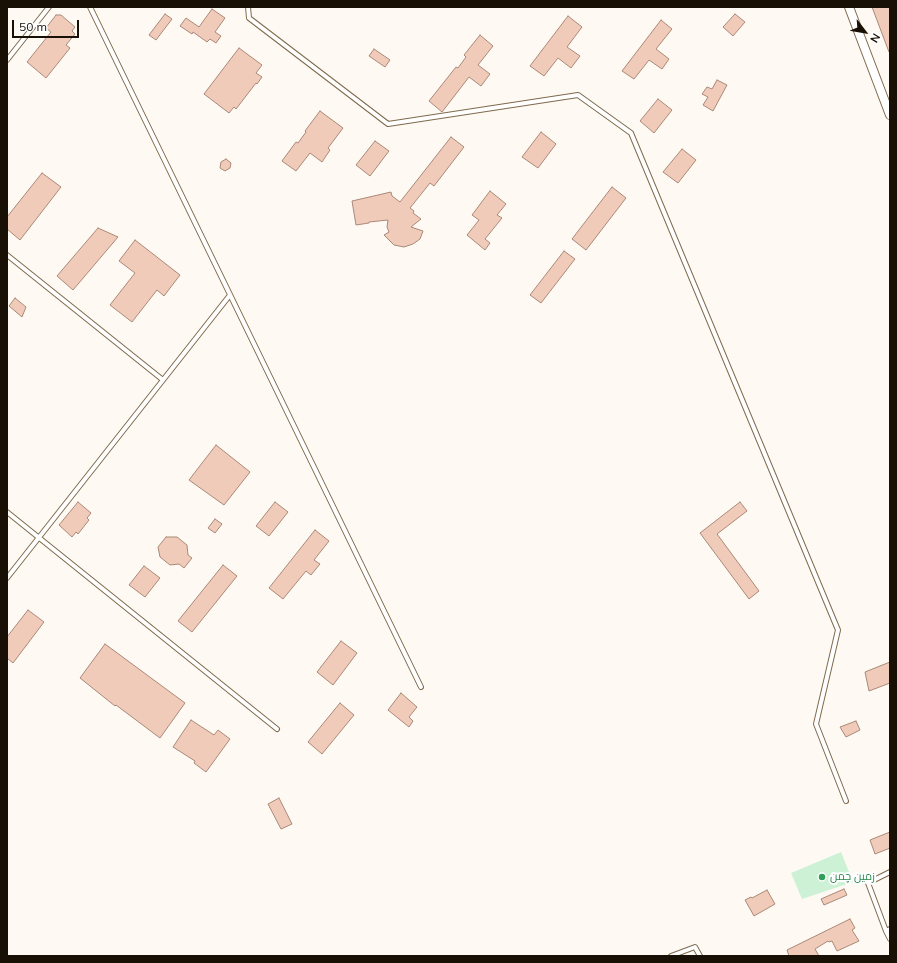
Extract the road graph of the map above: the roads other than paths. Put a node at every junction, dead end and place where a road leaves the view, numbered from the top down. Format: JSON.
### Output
{"nodes":[{"id":1,"x":48,"y":7,"type":"edge"},
{"id":2,"x":90,"y":7,"type":"edge"},
{"id":3,"x":248,"y":7,"type":"edge"},
{"id":4,"x":849,"y":7,"type":"edge"},
{"id":5,"x":7,"y":60,"type":"edge"},
{"id":6,"x":890,"y":115,"type":"edge"},
{"id":7,"x":7,"y":255,"type":"edge"},
{"id":8,"x":230,"y":295,"type":"junction"},
{"id":9,"x":163,"y":380,"type":"junction"},
{"id":10,"x":7,"y":512,"type":"edge"},
{"id":11,"x":39,"y":537,"type":"junction"},
{"id":12,"x":7,"y":578,"type":"edge"},
{"id":13,"x":421,"y":686,"type":"dead end"},
{"id":14,"x":277,"y":729,"type":"dead end"},
{"id":15,"x":846,"y":801,"type":"dead end"},
{"id":16,"x":890,"y":872,"type":"edge"},
{"id":17,"x":888,"y":930,"type":"edge"},
{"id":18,"x":890,"y":939,"type":"edge"},
{"id":19,"x":671,"y":956,"type":"edge"},
{"id":20,"x":700,"y":956,"type":"edge"}],
"edges":[{"from":1,"to":5,"type":"lane"},
{"from":2,"to":8,"type":"lane"},
{"from":3,"to":15,"type":"lane"},
{"from":4,"to":6,"type":"street"},
{"from":7,"to":9,"type":"lane"},
{"from":8,"to":9,"type":"lane"},
{"from":8,"to":13,"type":"lane"},
{"from":9,"to":11,"type":"lane"},
{"from":10,"to":11,"type":"lane"},
{"from":11,"to":12,"type":"lane"},
{"from":11,"to":14,"type":"lane"},
{"from":16,"to":17,"type":"lane"},
{"from":17,"to":18,"type":"lane"},
{"from":19,"to":20,"type":"lane"}]}
